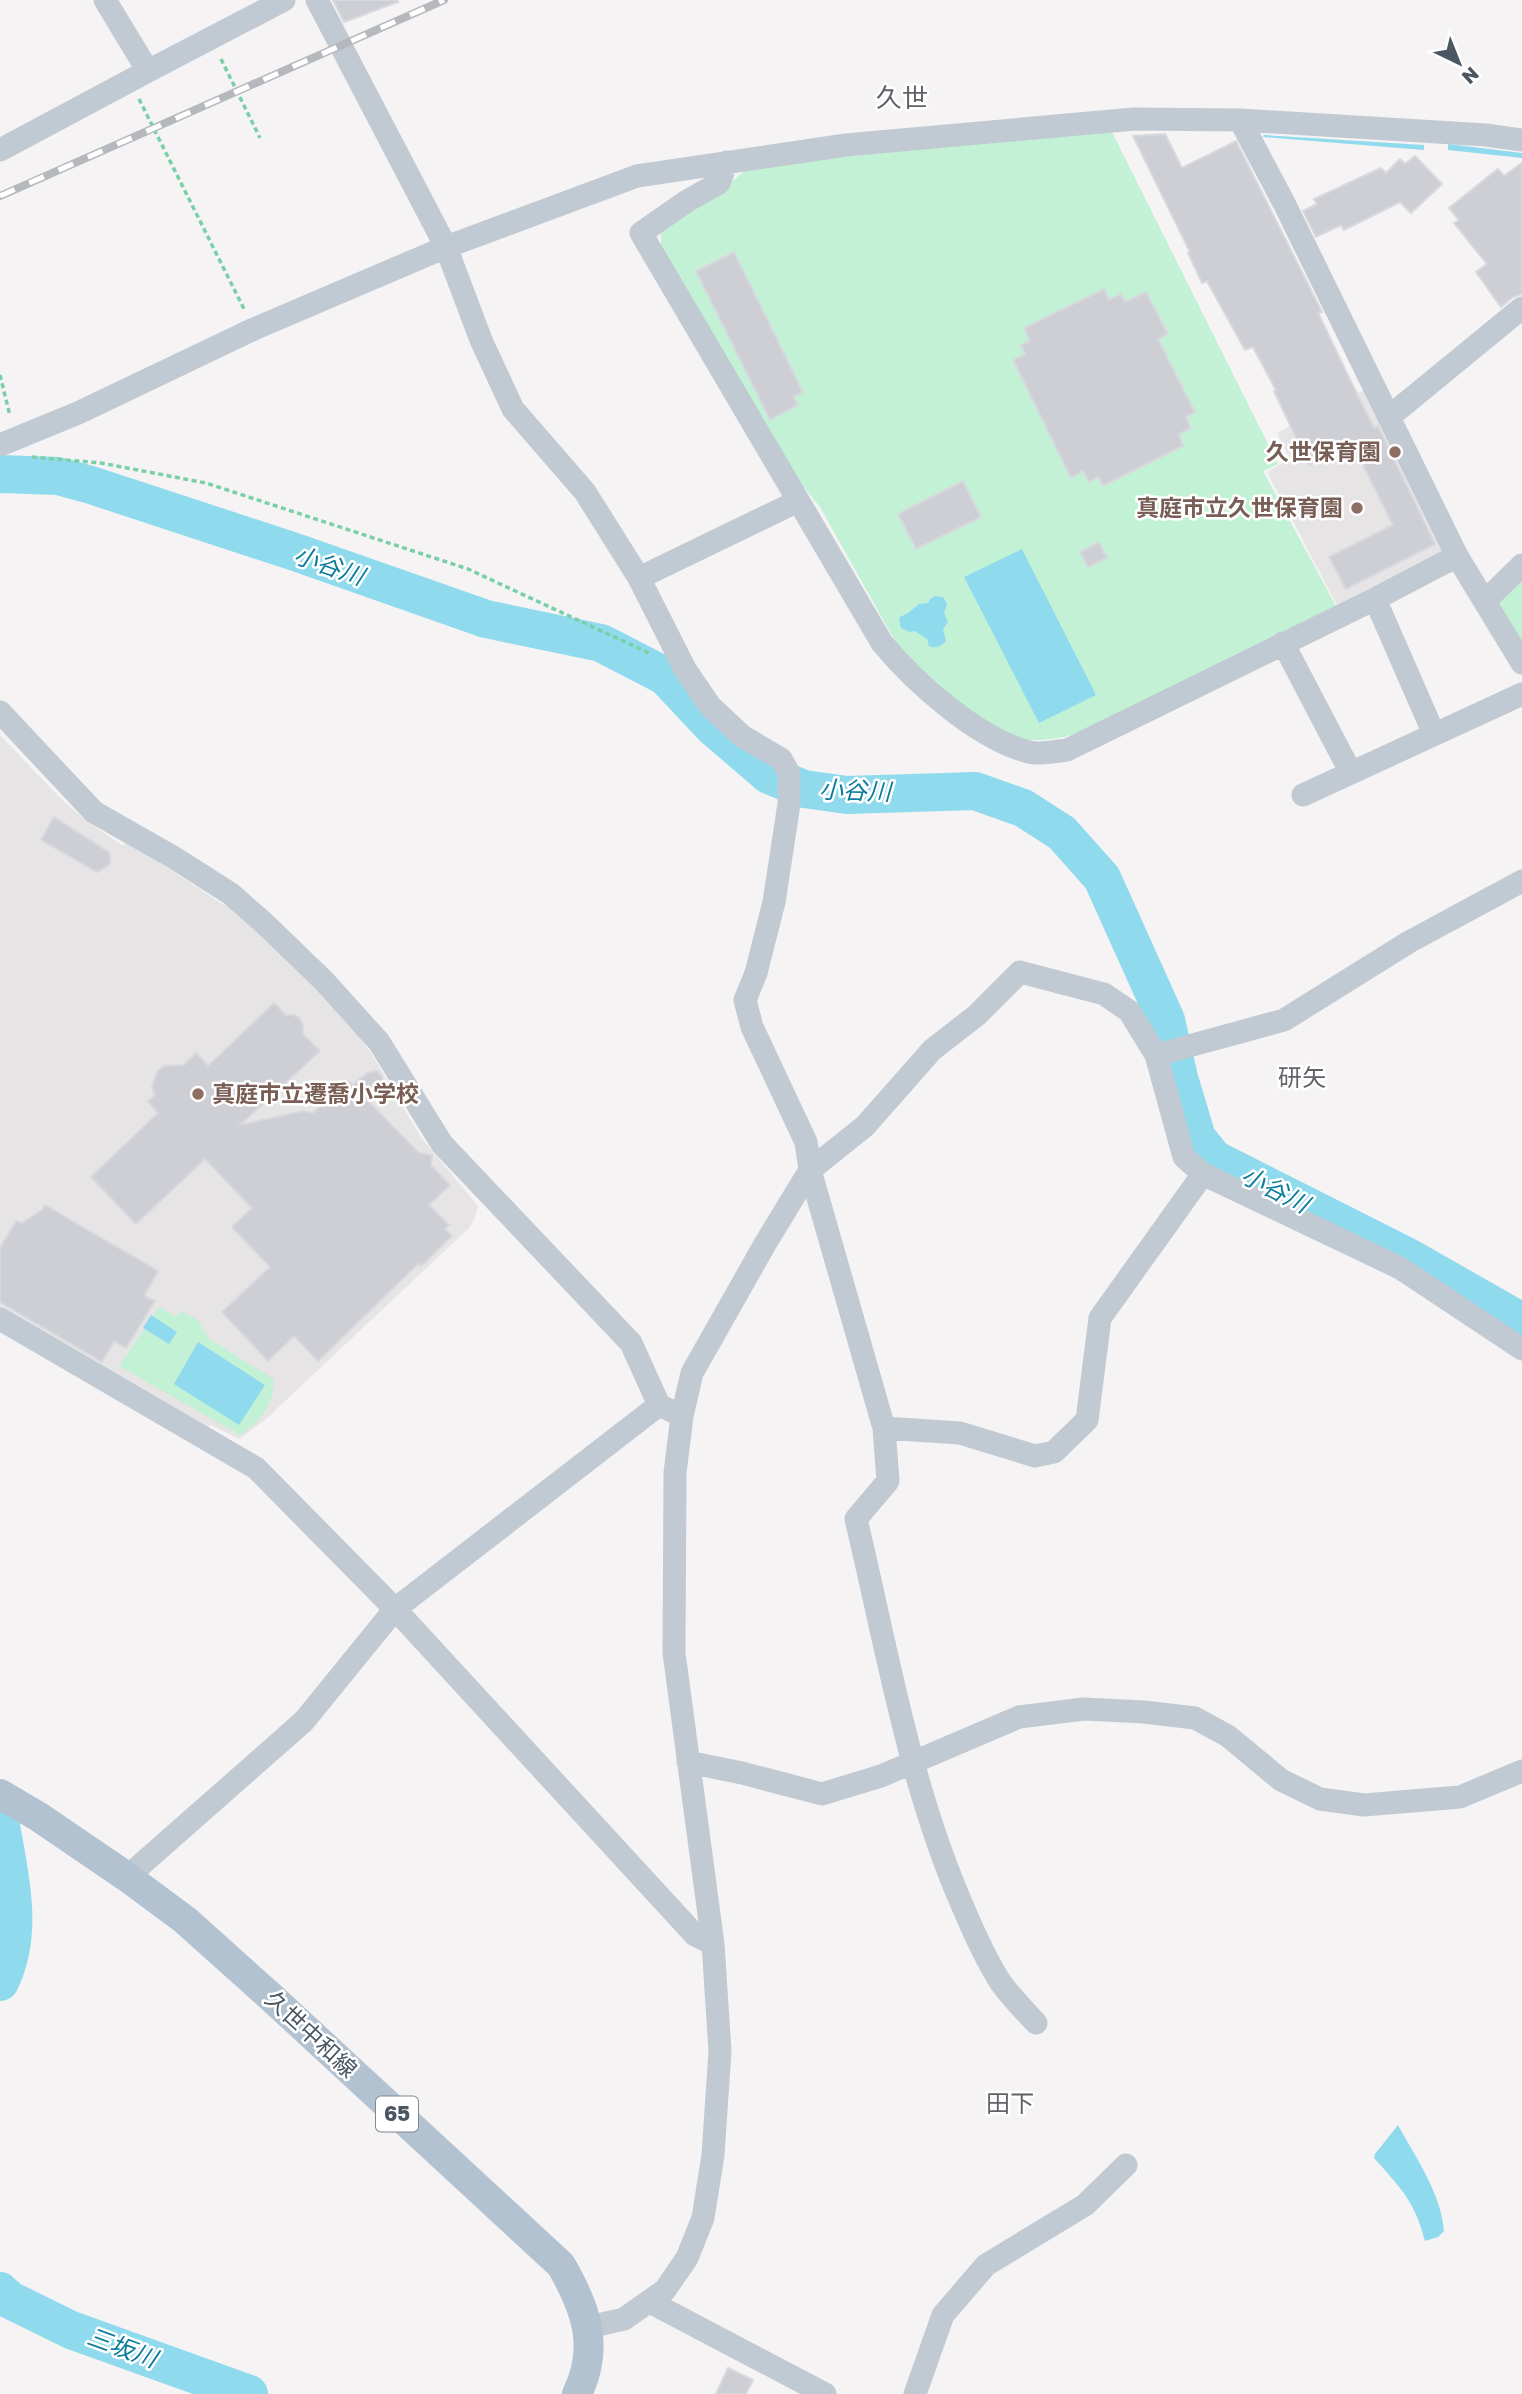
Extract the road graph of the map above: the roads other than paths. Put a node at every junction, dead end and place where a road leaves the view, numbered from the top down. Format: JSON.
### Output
{"nodes":[{"id":1,"x":105,"y":0,"type":"edge"},
{"id":2,"x":284,"y":0,"type":"edge"},
{"id":3,"x":317,"y":0,"type":"edge"},
{"id":4,"x":139,"y":76,"type":"junction"},
{"id":5,"x":1240,"y":120,"type":"junction"},
{"id":6,"x":1522,"y":140,"type":"edge"},
{"id":7,"x":0,"y":150,"type":"edge"},
{"id":8,"x":727,"y":162,"type":"junction"},
{"id":9,"x":446,"y":247,"type":"junction"},
{"id":10,"x":1522,"y":308,"type":"edge"},
{"id":11,"x":1389,"y":417,"type":"junction"},
{"id":12,"x":14,"y":447,"type":"edge"},
{"id":13,"x":798,"y":501,"type":"junction"},
{"id":14,"x":1457,"y":556,"type":"junction"},
{"id":15,"x":1522,"y":565,"type":"edge"},
{"id":16,"x":639,"y":578,"type":"junction"},
{"id":17,"x":1375,"y":599,"type":"junction"},
{"id":18,"x":1485,"y":601,"type":"junction"},
{"id":19,"x":1283,"y":643,"type":"junction"},
{"id":20,"x":1522,"y":663,"type":"edge"},
{"id":21,"x":1522,"y":694,"type":"edge"},
{"id":22,"x":0,"y":712,"type":"edge"},
{"id":23,"x":1434,"y":734,"type":"junction"},
{"id":24,"x":1351,"y":773,"type":"junction"},
{"id":25,"x":1303,"y":795,"type":"dead end"},
{"id":26,"x":1522,"y":881,"type":"edge"},
{"id":27,"x":1156,"y":1055,"type":"junction"},
{"id":28,"x":810,"y":1170,"type":"junction"},
{"id":29,"x":1203,"y":1174,"type":"junction"},
{"id":30,"x":0,"y":1320,"type":"edge"},
{"id":31,"x":1522,"y":1349,"type":"edge"},
{"id":32,"x":659,"y":1405,"type":"junction"},
{"id":33,"x":682,"y":1416,"type":"junction"},
{"id":34,"x":884,"y":1428,"type":"junction"},
{"id":35,"x":396,"y":1609,"type":"junction"},
{"id":36,"x":688,"y":1762,"type":"junction"},
{"id":37,"x":914,"y":1763,"type":"junction"},
{"id":38,"x":1522,"y":1771,"type":"edge"},
{"id":39,"x":4,"y":1796,"type":"edge"},
{"id":40,"x":127,"y":1877,"type":"junction"},
{"id":41,"x":713,"y":1944,"type":"junction"},
{"id":42,"x":1036,"y":2023,"type":"dead end"},
{"id":43,"x":1126,"y":2165,"type":"dead end"},
{"id":44,"x":650,"y":2302,"type":"junction"},
{"id":45,"x":589,"y":2327,"type":"junction"},
{"id":46,"x":577,"y":2394,"type":"edge"},
{"id":47,"x":825,"y":2394,"type":"edge"},
{"id":48,"x":915,"y":2394,"type":"edge"}],
"edges":[{"from":1,"to":4,"type":"street"},
{"from":2,"to":4,"type":"street"},
{"from":3,"to":9,"type":"street"},
{"from":4,"to":7,"type":"street"},
{"from":5,"to":6,"type":"street"},
{"from":5,"to":8,"type":"street"},
{"from":5,"to":11,"type":"street"},
{"from":8,"to":9,"type":"street"},
{"from":8,"to":13,"type":"street"},
{"from":9,"to":12,"type":"street"},
{"from":9,"to":16,"type":"street"},
{"from":10,"to":11,"type":"street"},
{"from":11,"to":14,"type":"street"},
{"from":13,"to":16,"type":"street"},
{"from":13,"to":19,"type":"street"},
{"from":14,"to":17,"type":"street"},
{"from":14,"to":18,"type":"street"},
{"from":15,"to":18,"type":"street"},
{"from":16,"to":28,"type":"street"},
{"from":17,"to":19,"type":"street"},
{"from":17,"to":23,"type":"street"},
{"from":18,"to":20,"type":"street"},
{"from":19,"to":24,"type":"street"},
{"from":21,"to":23,"type":"street"},
{"from":22,"to":32,"type":"street"},
{"from":23,"to":24,"type":"street"},
{"from":24,"to":25,"type":"street"},
{"from":26,"to":27,"type":"street"},
{"from":27,"to":28,"type":"street"},
{"from":27,"to":29,"type":"street"},
{"from":28,"to":33,"type":"street"},
{"from":28,"to":34,"type":"street"},
{"from":29,"to":31,"type":"street"},
{"from":29,"to":34,"type":"street"},
{"from":30,"to":35,"type":"street"},
{"from":32,"to":33,"type":"street"},
{"from":32,"to":35,"type":"street"},
{"from":33,"to":36,"type":"street"},
{"from":34,"to":37,"type":"street"},
{"from":35,"to":40,"type":"street"},
{"from":35,"to":41,"type":"street"},
{"from":36,"to":37,"type":"street"},
{"from":36,"to":41,"type":"street"},
{"from":37,"to":38,"type":"street"},
{"from":37,"to":42,"type":"street"},
{"from":39,"to":40,"type":"main road","name":"久世中和線","number":"65"},
{"from":40,"to":45,"type":"main road","name":"久世中和線","number":"65"},
{"from":41,"to":44,"type":"street"},
{"from":43,"to":48,"type":"street"},
{"from":44,"to":45,"type":"street"},
{"from":44,"to":47,"type":"street"},
{"from":45,"to":46,"type":"main road","name":"久世中和線","number":"65"}]}
